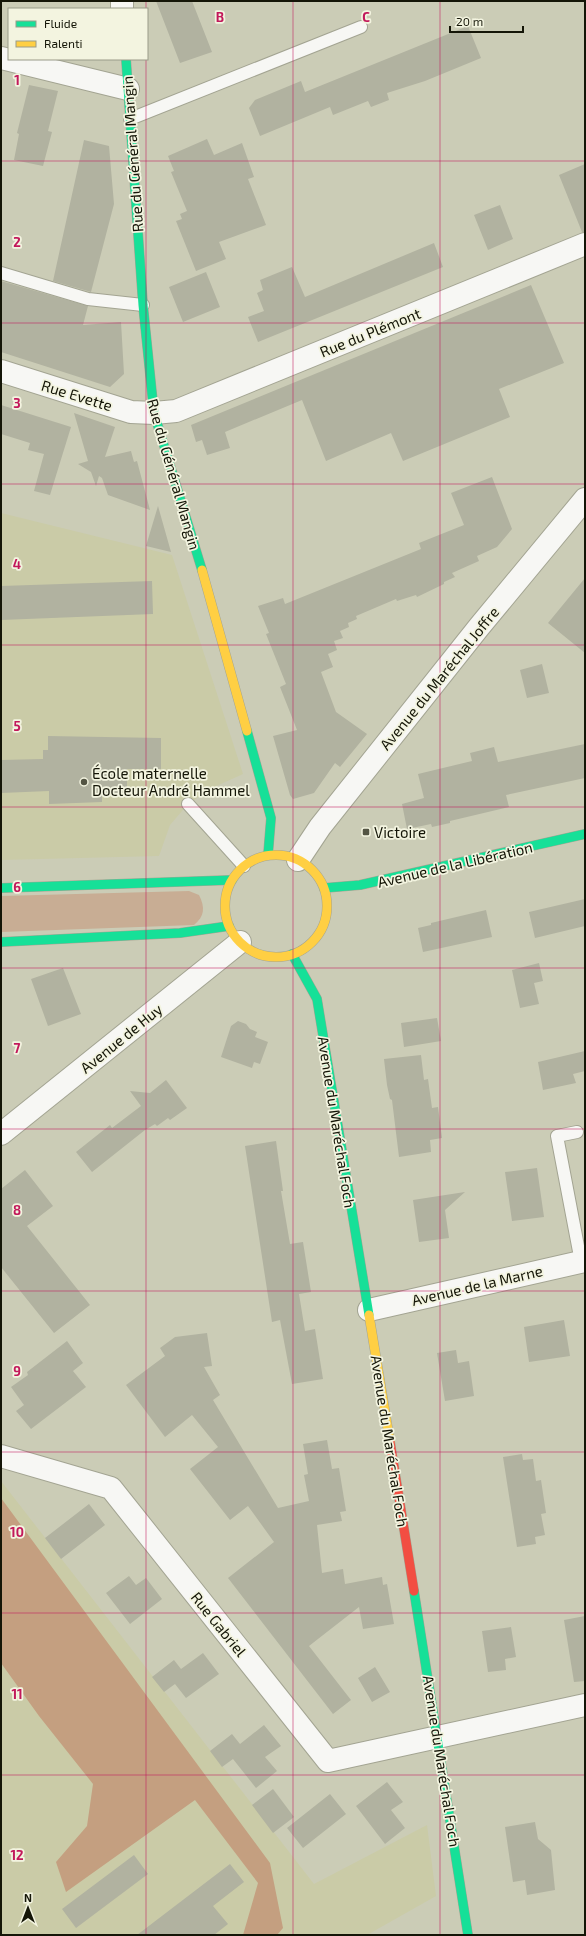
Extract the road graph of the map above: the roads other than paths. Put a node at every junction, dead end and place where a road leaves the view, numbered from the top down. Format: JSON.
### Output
{"nodes":[{"id":1,"x":361,"y":28,"type":"dead end"},
{"id":2,"x":9,"y":60,"type":"edge"},
{"id":3,"x":126,"y":60,"type":"edge"},
{"id":4,"x":128,"y":89,"type":"junction"},
{"id":5,"x":130,"y":119,"type":"junction"},
{"id":6,"x":585,"y":244,"type":"edge"},
{"id":7,"x":1,"y":273,"type":"edge"},
{"id":8,"x":143,"y":305,"type":"junction"},
{"id":9,"x":1,"y":371,"type":"edge"},
{"id":10,"x":154,"y":413,"type":"junction"},
{"id":11,"x":585,"y":500,"type":"edge"},
{"id":12,"x":188,"y":804,"type":"dead end"},
{"id":13,"x":585,"y":834,"type":"edge"},
{"id":14,"x":268,"y":855,"type":"junction"},
{"id":15,"x":298,"y":860,"type":"junction"},
{"id":16,"x":244,"y":866,"type":"junction"},
{"id":17,"x":232,"y":880,"type":"junction"},
{"id":18,"x":1,"y":888,"type":"edge"},
{"id":19,"x":324,"y":888,"type":"junction"},
{"id":20,"x":235,"y":934,"type":"junction"},
{"id":21,"x":1,"y":942,"type":"edge"},
{"id":22,"x":292,"y":954,"type":"junction"},
{"id":23,"x":577,"y":1132,"type":"dead end"},
{"id":24,"x":1,"y":1134,"type":"edge"},
{"id":25,"x":583,"y":1261,"type":"edge"},
{"id":26,"x":369,"y":1310,"type":"junction"},
{"id":27,"x":1,"y":1456,"type":"edge"},
{"id":28,"x":585,"y":1705,"type":"edge"},
{"id":29,"x":438,"y":1737,"type":"junction"},
{"id":30,"x":468,"y":1935,"type":"edge"}],
"edges":[{"from":1,"to":5,"type":"lane"},
{"from":2,"to":4,"type":"street"},
{"from":3,"to":4,"type":"street","name":"Rue du Général Mangin"},
{"from":4,"to":5,"type":"street","name":"Rue du Général Mangin"},
{"from":5,"to":8,"type":"street","name":"Rue du Général Mangin"},
{"from":6,"to":10,"type":"street","name":"Rue du Plémont"},
{"from":7,"to":8,"type":"lane"},
{"from":8,"to":10,"type":"street","name":"Rue du Général Mangin"},
{"from":9,"to":10,"type":"street","name":"Rue Evette"},
{"from":10,"to":14,"type":"street","name":"Rue du Général Mangin"},
{"from":11,"to":15,"type":"street","name":"Avenue du Maréchal Joffre"},
{"from":12,"to":16,"type":"lane"},
{"from":13,"to":19,"type":"street","name":"Avenue de la Libération"},
{"from":14,"to":15,"type":"street"},
{"from":14,"to":16,"type":"street"},
{"from":15,"to":19,"type":"street"},
{"from":16,"to":17,"type":"street"},
{"from":17,"to":18,"type":"street"},
{"from":17,"to":20,"type":"street"},
{"from":19,"to":22,"type":"street"},
{"from":20,"to":21,"type":"street"},
{"from":20,"to":22,"type":"street"},
{"from":20,"to":24,"type":"street","name":"Avenue de Huy"},
{"from":22,"to":26,"type":"street","name":"Avenue du Maréchal Foch"},
{"from":23,"to":25,"type":"lane"},
{"from":25,"to":26,"type":"street","name":"Avenue de la Marne"},
{"from":26,"to":29,"type":"street","name":"Avenue du Maréchal Foch"},
{"from":27,"to":29,"type":"street","name":"Rue Gabriel"},
{"from":28,"to":29,"type":"street"},
{"from":29,"to":30,"type":"street","name":"Avenue du Maréchal Foch"}]}
